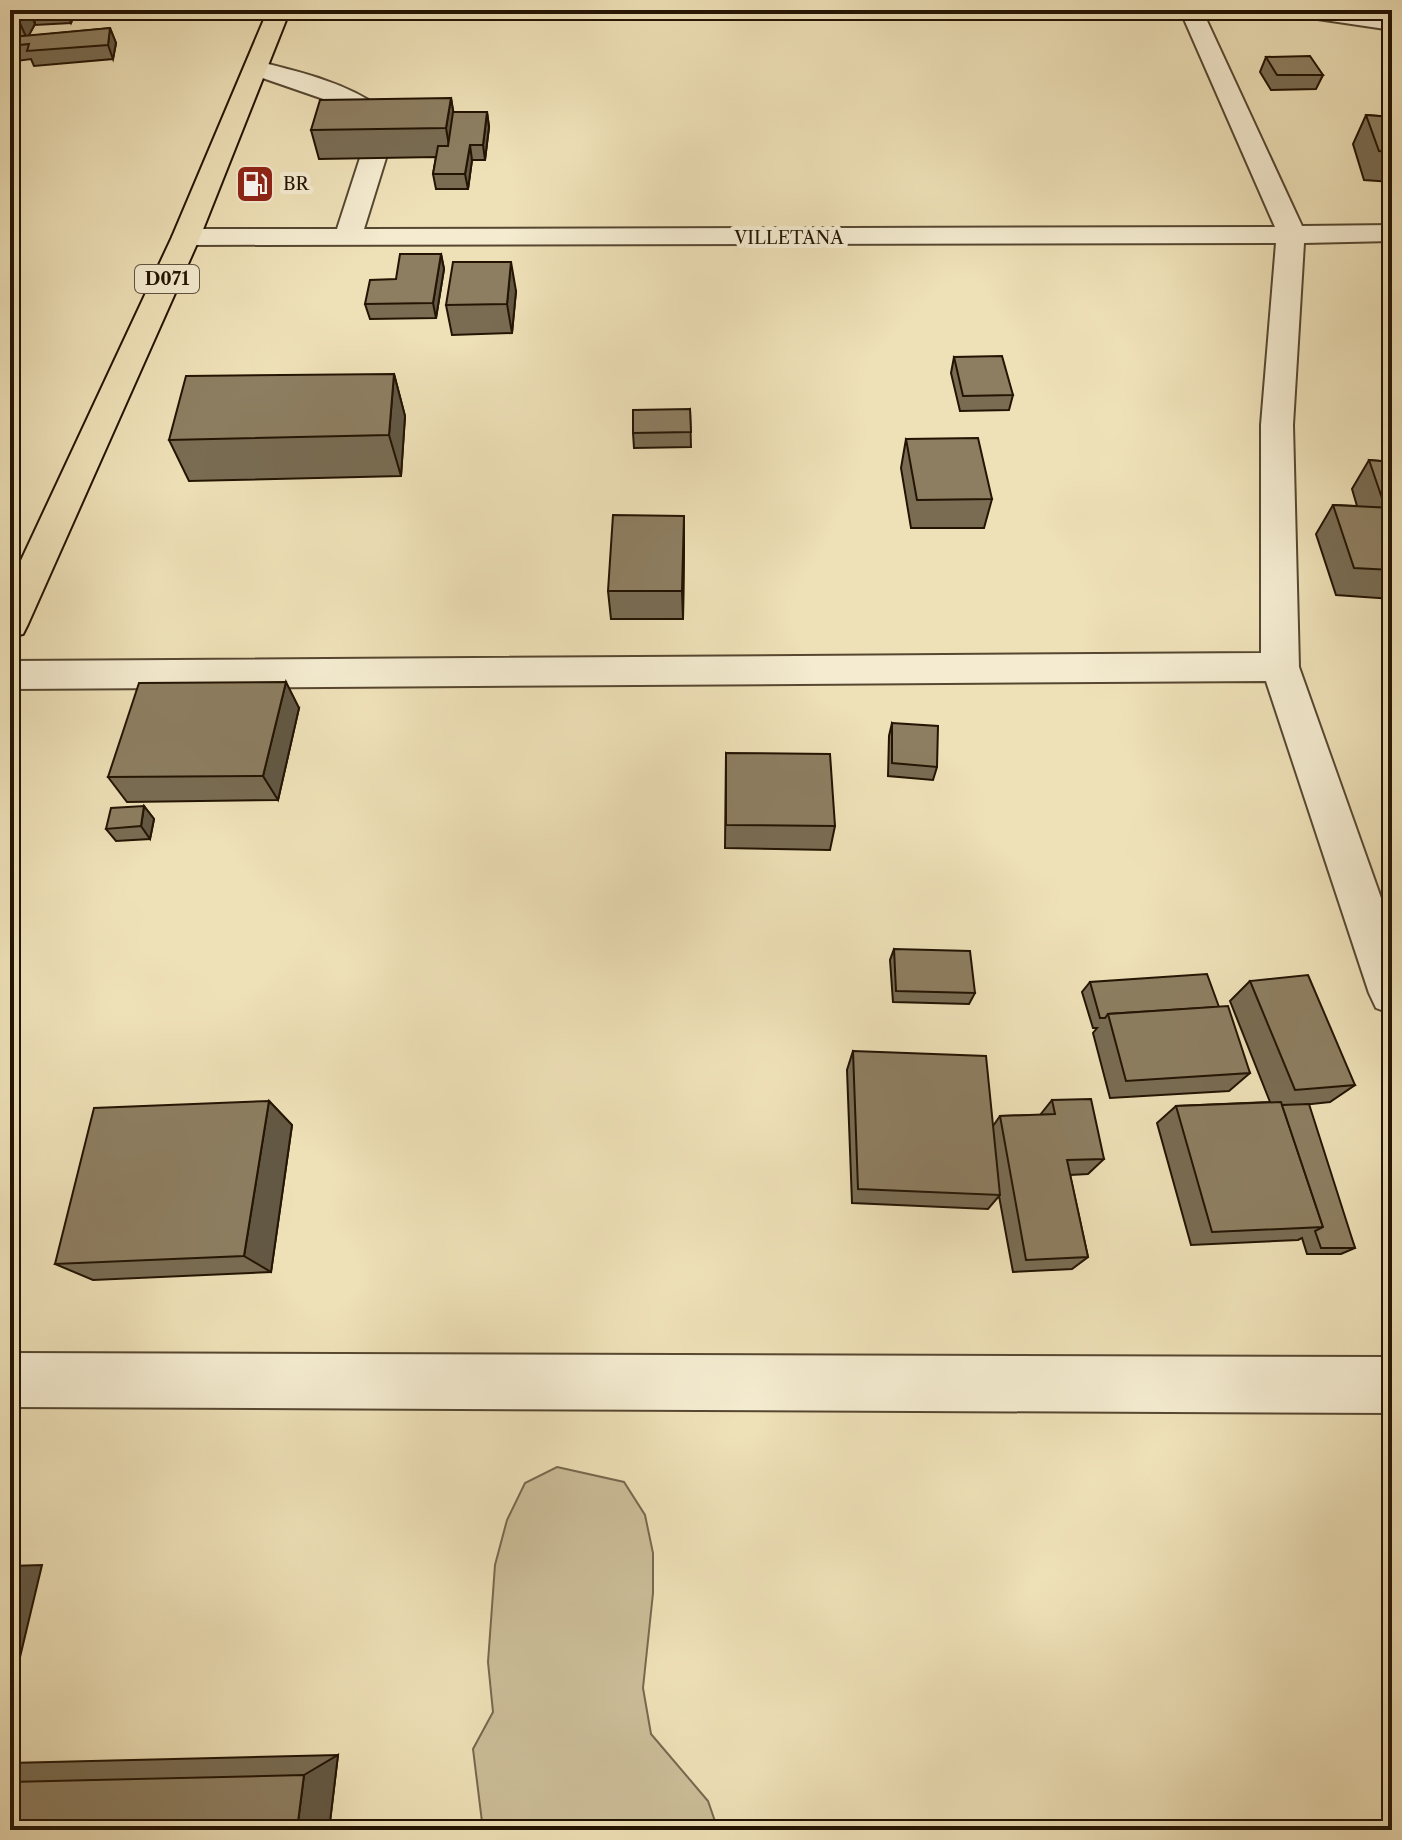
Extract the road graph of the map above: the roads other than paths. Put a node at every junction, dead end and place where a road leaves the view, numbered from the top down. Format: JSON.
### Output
{"nodes":[{"id":1,"x":279,"y":10,"type":"edge"},
{"id":2,"x":1191,"y":10,"type":"edge"},
{"id":3,"x":1304,"y":10,"type":"edge"},
{"id":4,"x":1392,"y":23,"type":"edge"},
{"id":5,"x":256,"y":68,"type":"junction"},
{"id":6,"x":378,"y":128,"type":"edge"},
{"id":7,"x":373,"y":158,"type":"edge"},
{"id":8,"x":1291,"y":232,"type":"junction"},
{"id":9,"x":1392,"y":233,"type":"edge"},
{"id":10,"x":186,"y":237,"type":"junction"},
{"id":11,"x":348,"y":237,"type":"junction"},
{"id":12,"x":28,"y":543,"type":"edge"},
{"id":13,"x":10,"y":624,"type":"edge"},
{"id":14,"x":1280,"y":667,"type":"junction"},
{"id":15,"x":10,"y":675,"type":"edge"},
{"id":16,"x":1392,"y":993,"type":"edge"},
{"id":17,"x":10,"y":1380,"type":"edge"},
{"id":18,"x":1392,"y":1385,"type":"edge"}],
"edges":[{"from":1,"to":5,"type":"main road","number":"D071"},
{"from":2,"to":8,"type":"street"},
{"from":3,"to":4,"type":"street"},
{"from":5,"to":6,"type":"street"},
{"from":5,"to":10,"type":"main road","number":"D071"},
{"from":7,"to":11,"type":"street"},
{"from":8,"to":9,"type":"street","name":"VILLETANA"},
{"from":8,"to":11,"type":"street","name":"VILLETANA"},
{"from":8,"to":14,"type":"street"},
{"from":10,"to":11,"type":"street","name":"VILLETANA"},
{"from":10,"to":12,"type":"main road","number":"D071"},
{"from":12,"to":13,"type":"main road"},
{"from":14,"to":15,"type":"street"},
{"from":14,"to":16,"type":"street"},
{"from":17,"to":18,"type":"street"}]}
